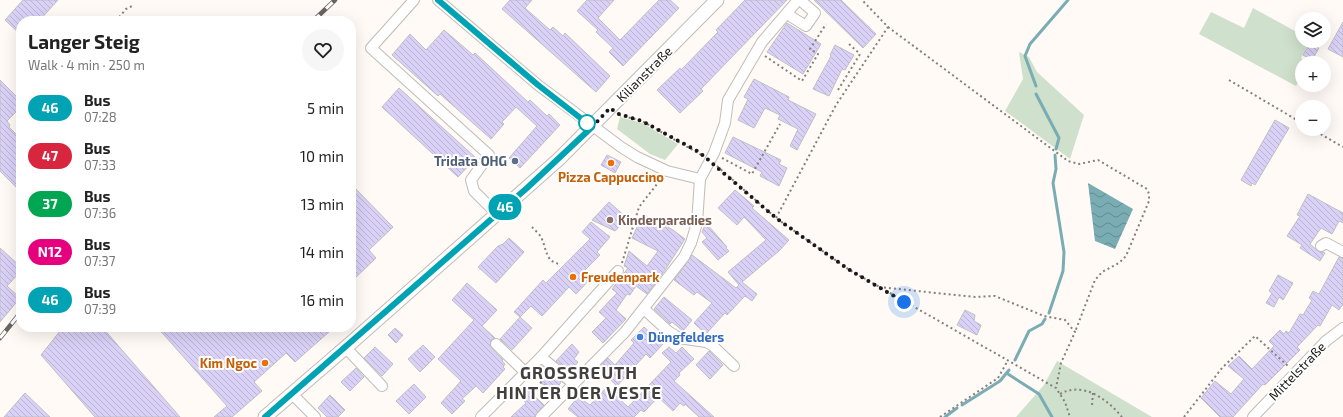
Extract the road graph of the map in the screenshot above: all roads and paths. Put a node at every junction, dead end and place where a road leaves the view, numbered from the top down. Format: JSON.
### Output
{"nodes":[{"id":1,"x":414,"y":0,"type":"edge"},
{"id":2,"x":438,"y":0,"type":"edge"},
{"id":3,"x":717,"y":0,"type":"edge"},
{"id":4,"x":799,"y":0,"type":"edge"},
{"id":5,"x":862,"y":0,"type":"edge"},
{"id":6,"x":134,"y":5,"type":"dead end"},
{"id":7,"x":786,"y":14,"type":"junction"},
{"id":8,"x":121,"y":16,"type":"edge"},
{"id":9,"x":826,"y":24,"type":"dead end"},
{"id":10,"x":888,"y":27,"type":"junction"},
{"id":11,"x":849,"y":44,"type":"dead end"},
{"id":12,"x":757,"y":50,"type":"junction"},
{"id":13,"x":1228,"y":80,"type":"dead end"},
{"id":14,"x":838,"y":90,"type":"dead end"},
{"id":15,"x":610,"y":108,"type":"junction"},
{"id":16,"x":1295,"y":119,"type":"edge"},
{"id":17,"x":780,"y":124,"type":"dead end"},
{"id":18,"x":592,"y":127,"type":"junction"},
{"id":19,"x":1324,"y":136,"type":"edge"},
{"id":20,"x":1343,"y":147,"type":"edge"},
{"id":21,"x":710,"y":160,"type":"junction"},
{"id":22,"x":667,"y":171,"type":"junction"},
{"id":23,"x":700,"y":179,"type":"junction"},
{"id":24,"x":497,"y":214,"type":"junction"},
{"id":25,"x":776,"y":218,"type":"junction"},
{"id":26,"x":532,"y":227,"type":"dead end"},
{"id":27,"x":1321,"y":246,"type":"dead end"},
{"id":28,"x":1343,"y":252,"type":"edge"},
{"id":29,"x":560,"y":264,"type":"dead end"},
{"id":30,"x":618,"y":271,"type":"joint"},
{"id":31,"x":878,"y":286,"type":"junction"},
{"id":32,"x":644,"y":309,"type":"junction"},
{"id":33,"x":1343,"y":328,"type":"edge"},
{"id":34,"x":1075,"y":332,"type":"junction"},
{"id":35,"x":496,"y":344,"type":"dead end"},
{"id":36,"x":346,"y":348,"type":"junction"},
{"id":37,"x":541,"y":357,"type":"junction"},
{"id":38,"x":1008,"y":362,"type":"junction"},
{"id":39,"x":734,"y":366,"type":"dead end"},
{"id":40,"x":526,"y":373,"type":"junction"},
{"id":41,"x":1295,"y":373,"type":"junction"},
{"id":42,"x":540,"y":382,"type":"dead end"},
{"id":43,"x":574,"y":384,"type":"junction"},
{"id":44,"x":382,"y":386,"type":"dead end"},
{"id":45,"x":1056,"y":388,"type":"junction"},
{"id":46,"x":1093,"y":393,"type":"junction"},
{"id":47,"x":292,"y":394,"type":"junction"},
{"id":48,"x":1060,"y":394,"type":"junction"},
{"id":49,"x":560,"y":398,"type":"junction"},
{"id":50,"x":1092,"y":406,"type":"dead end"},
{"id":51,"x":265,"y":417,"type":"edge"},
{"id":52,"x":315,"y":417,"type":"edge"},
{"id":53,"x":481,"y":417,"type":"edge"},
{"id":54,"x":541,"y":417,"type":"edge"},
{"id":55,"x":940,"y":417,"type":"edge"},
{"id":56,"x":1070,"y":417,"type":"edge"},
{"id":57,"x":1122,"y":417,"type":"edge"},
{"id":58,"x":1184,"y":417,"type":"edge"},
{"id":59,"x":1253,"y":417,"type":"edge"}],
"edges":[{"from":1,"to":24,"type":"street"},
{"from":2,"to":18,"type":"street"},
{"from":3,"to":15,"type":"main road","name":"Kilianstraße"},
{"from":4,"to":7,"type":"street"},
{"from":4,"to":7,"type":"street"},
{"from":5,"to":10,"type":"path"},
{"from":6,"to":8,"type":"path"},
{"from":7,"to":12,"type":"street"},
{"from":9,"to":12,"type":"path"},
{"from":10,"to":25,"type":"path"},
{"from":10,"to":34,"type":"path"},
{"from":11,"to":14,"type":"path"},
{"from":12,"to":21,"type":"street"},
{"from":13,"to":16,"type":"path"},
{"from":15,"to":18,"type":"main road","name":"Kilianstraße"},
{"from":15,"to":21,"type":"path"},
{"from":17,"to":21,"type":"path"},
{"from":18,"to":22,"type":"street"},
{"from":18,"to":24,"type":"main road","name":"Kilianstraße"},
{"from":19,"to":20,"type":"path"},
{"from":21,"to":23,"type":"street"},
{"from":21,"to":25,"type":"path"},
{"from":22,"to":23,"type":"street"},
{"from":22,"to":30,"type":"path"},
{"from":23,"to":32,"type":"street"},
{"from":24,"to":36,"type":"main road","name":"Kilianstraße"},
{"from":25,"to":31,"type":"path"},
{"from":26,"to":29,"type":"path"},
{"from":27,"to":28,"type":"street"},
{"from":30,"to":37,"type":"street"},
{"from":31,"to":34,"type":"path"},
{"from":31,"to":38,"type":"path"},
{"from":32,"to":39,"type":"street"},
{"from":32,"to":43,"type":"street"},
{"from":33,"to":41,"type":"street","name":"Mittelstraße"},
{"from":34,"to":45,"type":"path"},
{"from":35,"to":40,"type":"street"},
{"from":36,"to":44,"type":"street"},
{"from":36,"to":47,"type":"main road","name":"Kilianstraße"},
{"from":37,"to":40,"type":"street"},
{"from":37,"to":43,"type":"street"},
{"from":38,"to":45,"type":"path"},
{"from":38,"to":55,"type":"path"},
{"from":40,"to":53,"type":"street"},
{"from":41,"to":58,"type":"path"},
{"from":41,"to":59,"type":"street","name":"Mittelstraße"},
{"from":42,"to":49,"type":"path"},
{"from":43,"to":49,"type":"street"},
{"from":45,"to":48,"type":"path"},
{"from":46,"to":48,"type":"path"},
{"from":46,"to":50,"type":"path"},
{"from":46,"to":57,"type":"path"},
{"from":47,"to":51,"type":"main road","name":"Kilianstraße"},
{"from":47,"to":52,"type":"street"},
{"from":48,"to":56,"type":"path"},
{"from":49,"to":54,"type":"street"}]}
